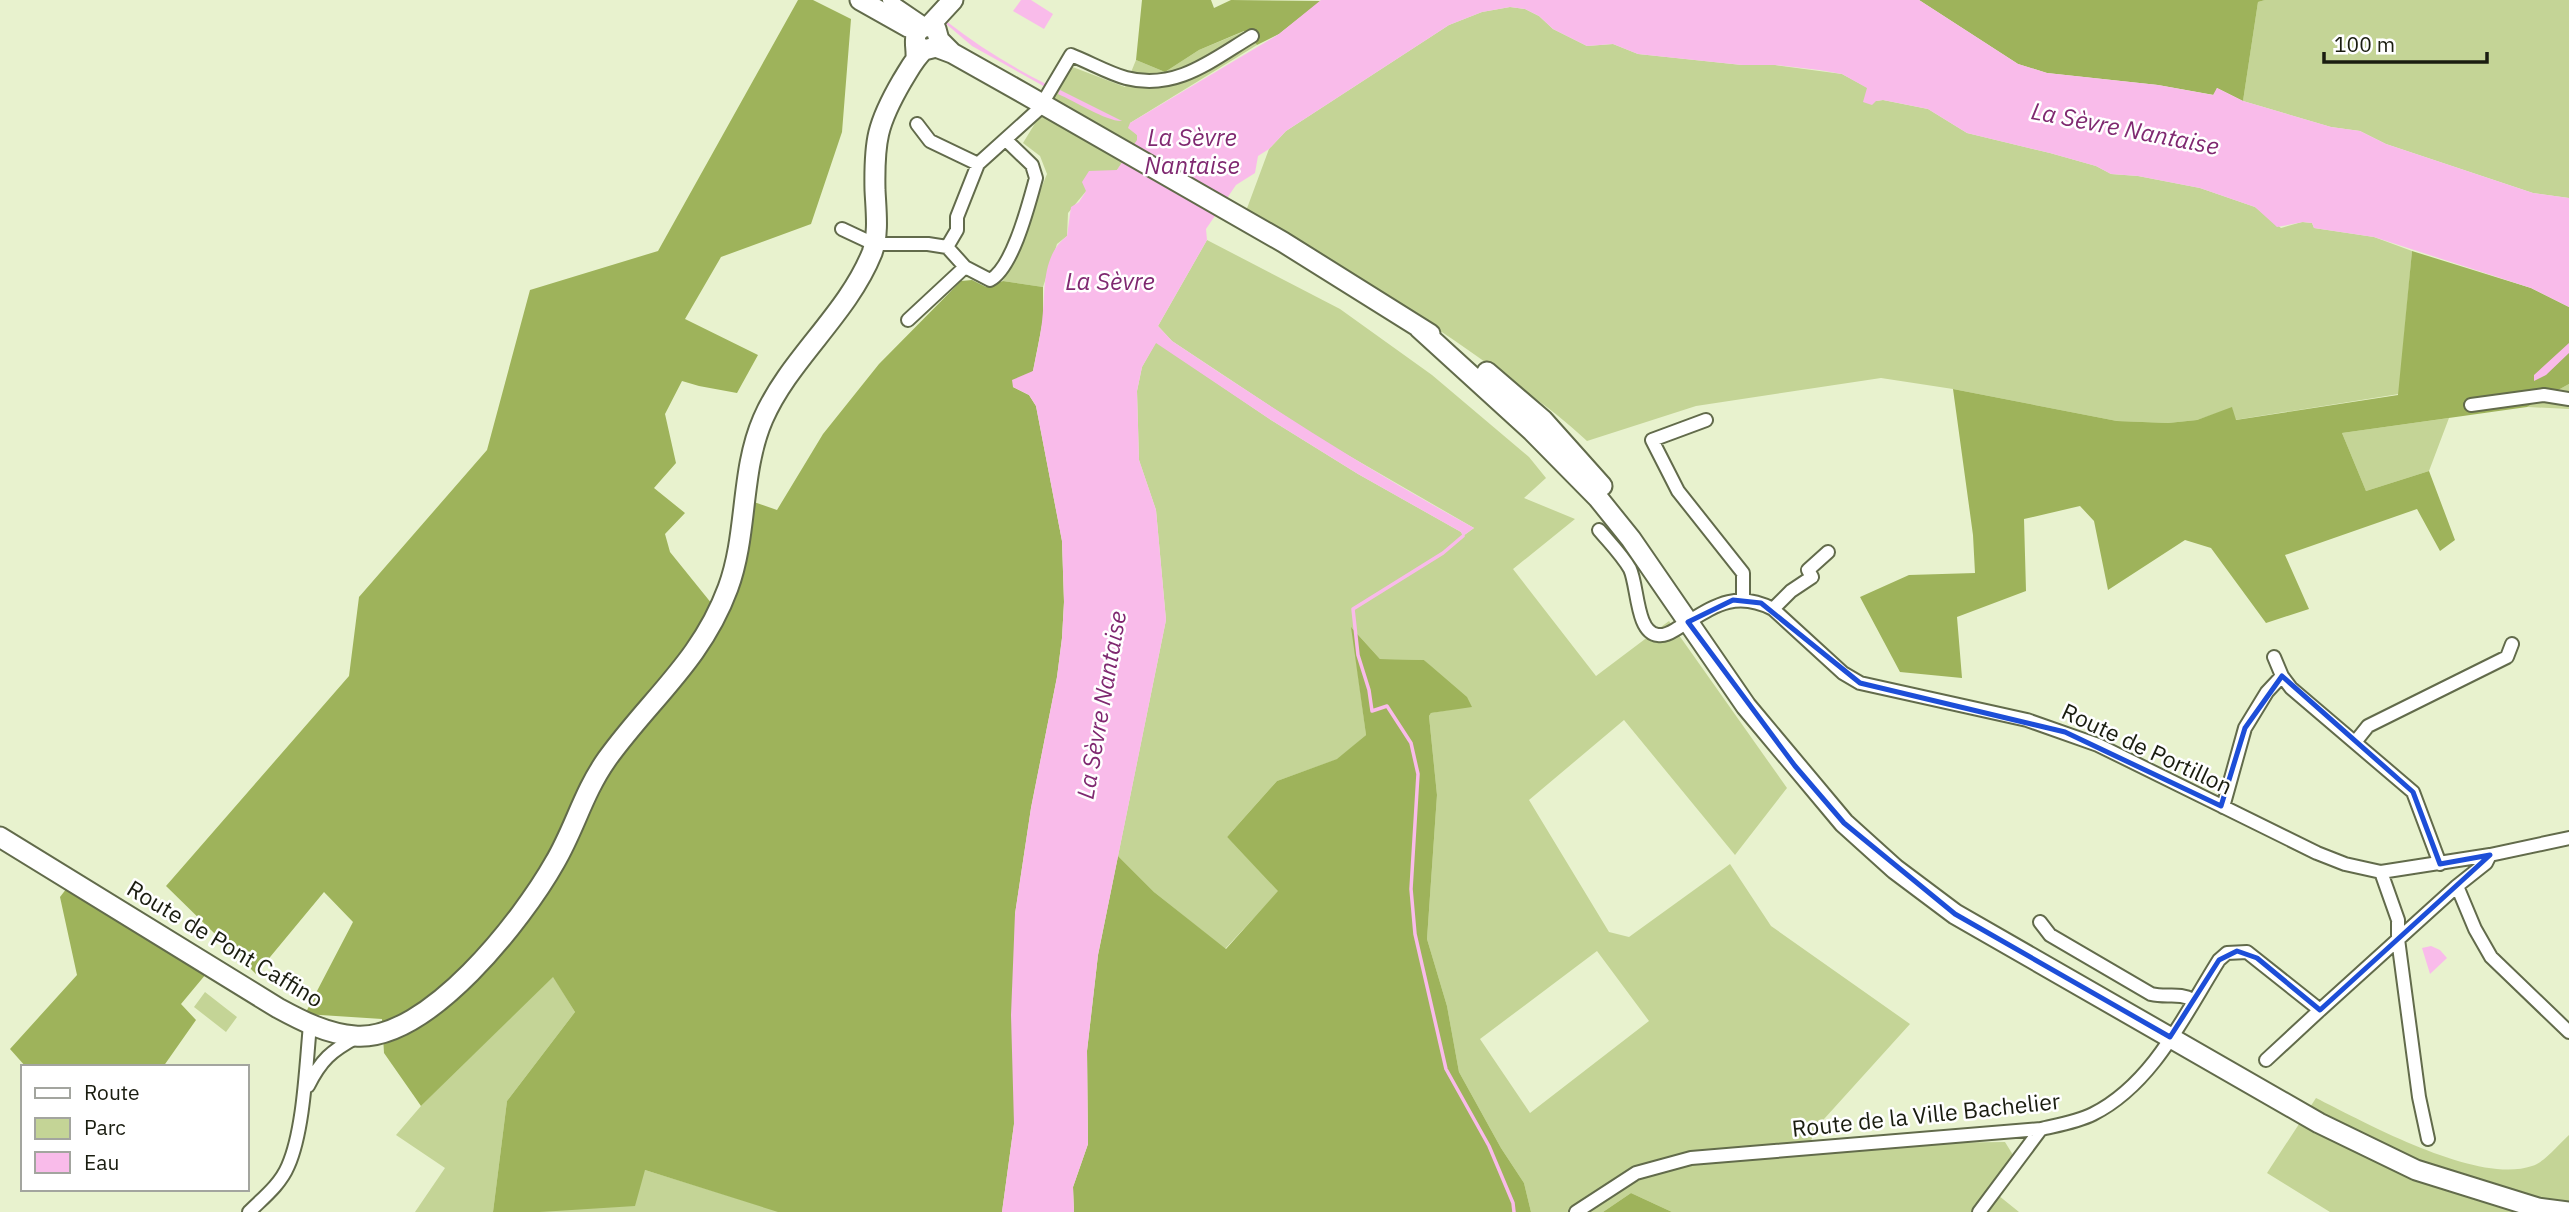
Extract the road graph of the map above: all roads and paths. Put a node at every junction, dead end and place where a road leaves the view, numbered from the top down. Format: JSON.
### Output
{"nodes":[{"id":1,"x":860,"y":0,"type":"edge"},
{"id":2,"x":889,"y":0,"type":"edge"},
{"id":3,"x":953,"y":0,"type":"edge"},
{"id":4,"x":1252,"y":36,"type":"dead end"},
{"id":5,"x":927,"y":37,"type":"junction"},
{"id":6,"x":1042,"y":105,"type":"junction"},
{"id":7,"x":917,"y":124,"type":"dead end"},
{"id":8,"x":1007,"y":141,"type":"junction"},
{"id":9,"x":978,"y":164,"type":"junction"},
{"id":10,"x":842,"y":229,"type":"dead end"},
{"id":11,"x":874,"y":244,"type":"junction"},
{"id":12,"x":947,"y":247,"type":"junction"},
{"id":13,"x":965,"y":267,"type":"junction"},
{"id":14,"x":908,"y":320,"type":"dead end"},
{"id":15,"x":1419,"y":328,"type":"junction"},
{"id":16,"x":2569,"y":399,"type":"edge"},
{"id":17,"x":2471,"y":405,"type":"dead end"},
{"id":18,"x":1706,"y":420,"type":"dead end"},
{"id":19,"x":1599,"y":530,"type":"dead end"},
{"id":20,"x":1828,"y":552,"type":"dead end"},
{"id":21,"x":1743,"y":599,"type":"junction"},
{"id":22,"x":1773,"y":609,"type":"junction"},
{"id":23,"x":1693,"y":619,"type":"junction"},
{"id":24,"x":2512,"y":644,"type":"dead end"},
{"id":25,"x":2274,"y":657,"type":"dead end"},
{"id":26,"x":2282,"y":676,"type":"junction"},
{"id":27,"x":2356,"y":741,"type":"junction"},
{"id":28,"x":2223,"y":807,"type":"junction"},
{"id":29,"x":0,"y":837,"type":"edge"},
{"id":30,"x":2569,"y":838,"type":"edge"},
{"id":31,"x":2490,"y":855,"type":"junction"},
{"id":32,"x":2440,"y":864,"type":"junction"},
{"id":33,"x":2381,"y":872,"type":"junction"},
{"id":34,"x":2457,"y":886,"type":"junction"},
{"id":35,"x":2040,"y":922,"type":"dead end"},
{"id":36,"x":2398,"y":939,"type":"junction"},
{"id":37,"x":2193,"y":1000,"type":"junction"},
{"id":38,"x":2320,"y":1010,"type":"junction"},
{"id":39,"x":318,"y":1028,"type":"junction"},
{"id":40,"x":2569,"y":1032,"type":"edge"},
{"id":41,"x":357,"y":1037,"type":"junction"},
{"id":42,"x":2170,"y":1037,"type":"junction"},
{"id":43,"x":330,"y":1052,"type":"junction"},
{"id":44,"x":2266,"y":1060,"type":"dead end"},
{"id":45,"x":303,"y":1096,"type":"junction"},
{"id":46,"x":2041,"y":1129,"type":"junction"},
{"id":47,"x":2428,"y":1139,"type":"dead end"},
{"id":48,"x":249,"y":1212,"type":"edge"},
{"id":49,"x":1576,"y":1212,"type":"edge"},
{"id":50,"x":1979,"y":1212,"type":"edge"},
{"id":51,"x":2569,"y":1212,"type":"edge"}],
"edges":[{"from":1,"to":5,"type":"street"},
{"from":2,"to":5,"type":"street"},
{"from":3,"to":5,"type":"street","name":"Route de Pont Caffino"},
{"from":4,"to":6,"type":"street"},
{"from":5,"to":6,"type":"street"},
{"from":5,"to":11,"type":"street","name":"Route de Pont Caffino"},
{"from":6,"to":8,"type":"street"},
{"from":6,"to":15,"type":"street"},
{"from":7,"to":9,"type":"street"},
{"from":8,"to":9,"type":"street"},
{"from":8,"to":13,"type":"street"},
{"from":9,"to":12,"type":"street"},
{"from":10,"to":11,"type":"street"},
{"from":11,"to":12,"type":"street"},
{"from":11,"to":41,"type":"street","name":"Route de Pont Caffino"},
{"from":12,"to":13,"type":"street"},
{"from":13,"to":14,"type":"street"},
{"from":15,"to":23,"type":"street"},
{"from":15,"to":23,"type":"street"},
{"from":16,"to":17,"type":"street"},
{"from":18,"to":21,"type":"street"},
{"from":19,"to":23,"type":"street"},
{"from":20,"to":22,"type":"street"},
{"from":21,"to":22,"type":"street","name":"Route de Portillon"},
{"from":21,"to":23,"type":"street"},
{"from":22,"to":28,"type":"street","name":"Route de Portillon"},
{"from":23,"to":42,"type":"street"},
{"from":24,"to":27,"type":"street"},
{"from":25,"to":26,"type":"street"},
{"from":26,"to":27,"type":"street"},
{"from":26,"to":28,"type":"street"},
{"from":27,"to":32,"type":"street"},
{"from":28,"to":33,"type":"street","name":"Route de Portillon"},
{"from":29,"to":39,"type":"street","name":"Route de Pont Caffino"},
{"from":30,"to":31,"type":"street","name":"Route de Portillon"},
{"from":31,"to":32,"type":"street","name":"Route de Portillon"},
{"from":31,"to":34,"type":"street"},
{"from":32,"to":33,"type":"street","name":"Route de Portillon"},
{"from":33,"to":36,"type":"street"},
{"from":34,"to":36,"type":"street"},
{"from":34,"to":40,"type":"street"},
{"from":35,"to":37,"type":"street"},
{"from":36,"to":38,"type":"street"},
{"from":36,"to":47,"type":"street"},
{"from":37,"to":38,"type":"street","name":"Route de la Ville Bachelier"},
{"from":37,"to":42,"type":"street","name":"Route de la Ville Bachelier"},
{"from":38,"to":44,"type":"street"},
{"from":39,"to":41,"type":"street","name":"Route de Pont Caffino"},
{"from":39,"to":43,"type":"street"},
{"from":39,"to":45,"type":"street"},
{"from":41,"to":43,"type":"street"},
{"from":42,"to":46,"type":"street","name":"Route de la Ville Bachelier"},
{"from":42,"to":51,"type":"street"},
{"from":43,"to":45,"type":"street"},
{"from":45,"to":48,"type":"street"},
{"from":46,"to":49,"type":"street","name":"Route de la Ville Bachelier"},
{"from":46,"to":50,"type":"street"}]}
